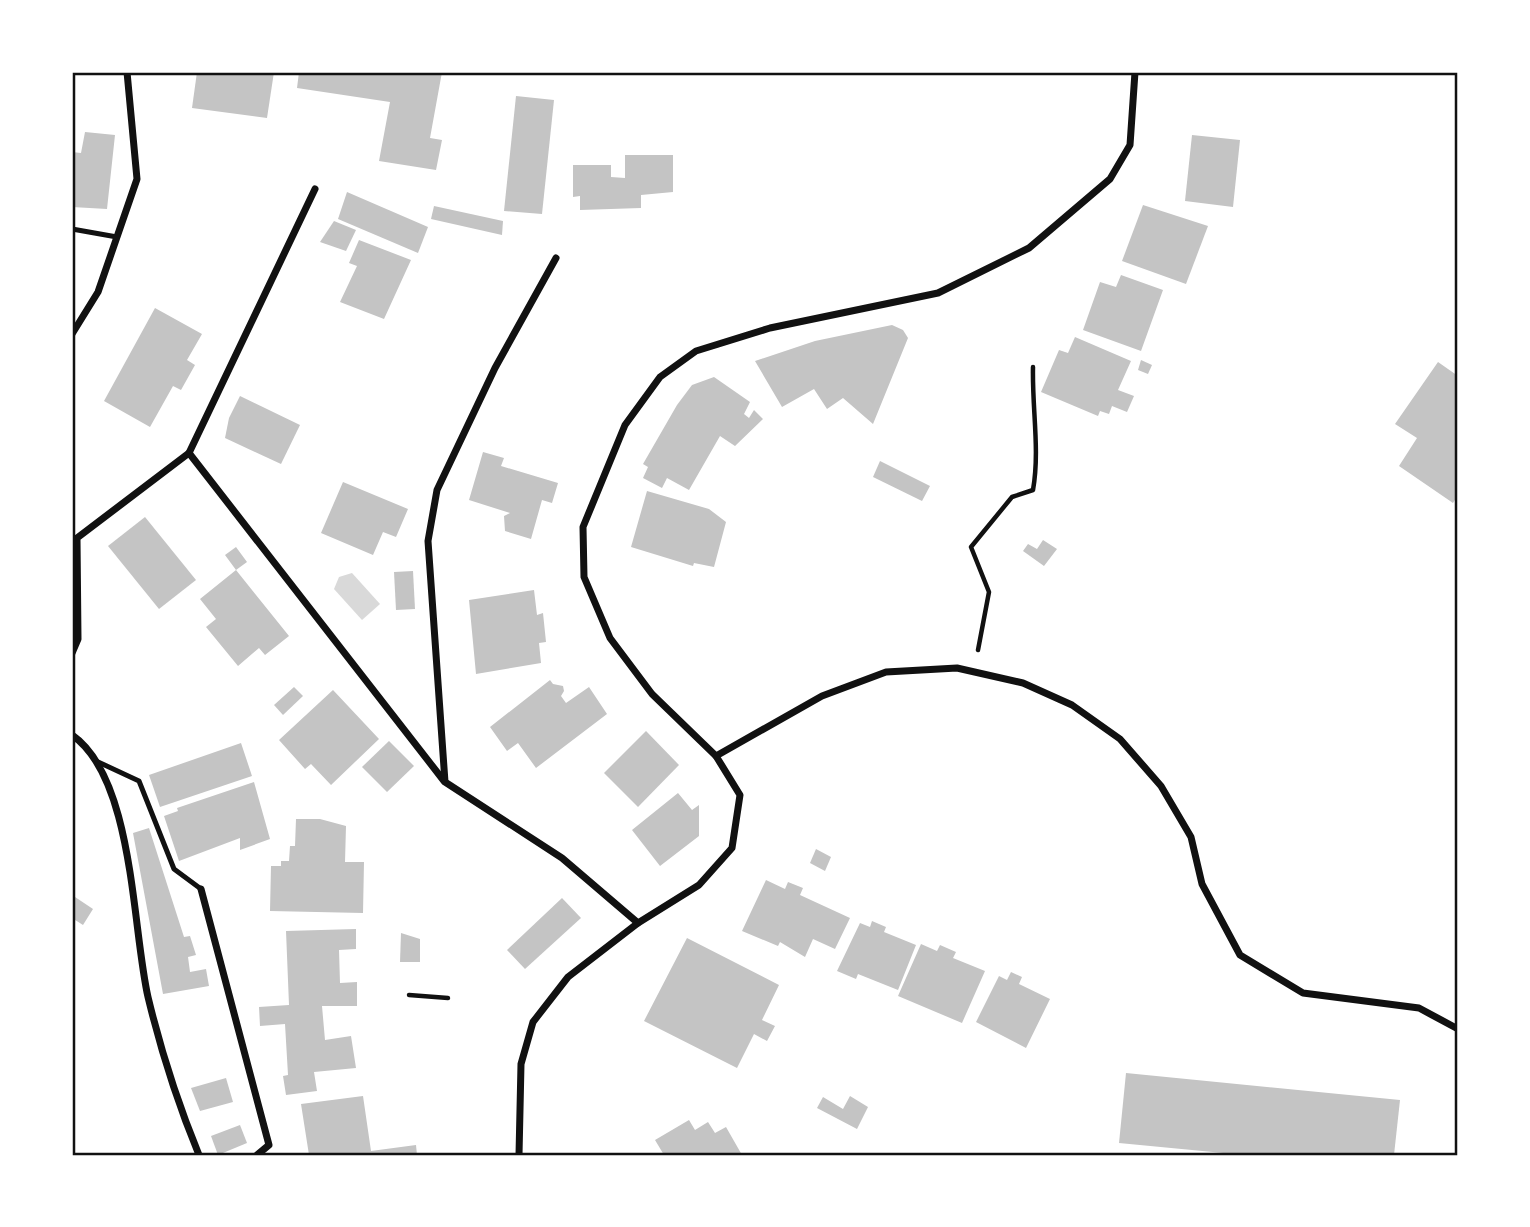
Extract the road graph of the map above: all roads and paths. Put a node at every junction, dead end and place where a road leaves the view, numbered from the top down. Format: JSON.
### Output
{"nodes":[{"id":1,"x":127,"y":72,"type":"edge"},
{"id":2,"x":1135,"y":72,"type":"edge"},
{"id":3,"x":315,"y":188,"type":"dead end"},
{"id":4,"x":72,"y":229,"type":"edge"},
{"id":5,"x":117,"y":237,"type":"junction"},
{"id":6,"x":556,"y":258,"type":"dead end"},
{"id":7,"x":72,"y":334,"type":"edge"},
{"id":8,"x":1033,"y":367,"type":"dead end"},
{"id":9,"x":189,"y":453,"type":"junction"},
{"id":10,"x":72,"y":653,"type":"edge"},
{"id":11,"x":974,"y":672,"type":"junction"},
{"id":12,"x":72,"y":735,"type":"edge"},
{"id":13,"x":716,"y":756,"type":"junction"},
{"id":14,"x":93,"y":760,"type":"junction"},
{"id":15,"x":444,"y":782,"type":"junction"},
{"id":16,"x":201,"y":889,"type":"joint"},
{"id":17,"x":638,"y":923,"type":"junction"},
{"id":18,"x":409,"y":995,"type":"dead end"},
{"id":19,"x":447,"y":998,"type":"dead end"},
{"id":20,"x":1458,"y":1030,"type":"edge"},
{"id":21,"x":199,"y":1155,"type":"edge"},
{"id":22,"x":257,"y":1155,"type":"edge"},
{"id":23,"x":519,"y":1155,"type":"edge"}],
"edges":[{"from":1,"to":5,"type":"street"},
{"from":2,"to":13,"type":"street"},
{"from":3,"to":9,"type":"street"},
{"from":4,"to":5,"type":"lane"},
{"from":5,"to":7,"type":"street"},
{"from":6,"to":15,"type":"street"},
{"from":8,"to":11,"type":"path"},
{"from":9,"to":10,"type":"street"},
{"from":9,"to":15,"type":"street"},
{"from":11,"to":13,"type":"street"},
{"from":11,"to":20,"type":"street"},
{"from":12,"to":14,"type":"street"},
{"from":13,"to":17,"type":"street"},
{"from":14,"to":16,"type":"lane"},
{"from":14,"to":21,"type":"street"},
{"from":15,"to":17,"type":"street"},
{"from":16,"to":22,"type":"street"},
{"from":17,"to":23,"type":"street"},
{"from":18,"to":19,"type":"path"}]}
